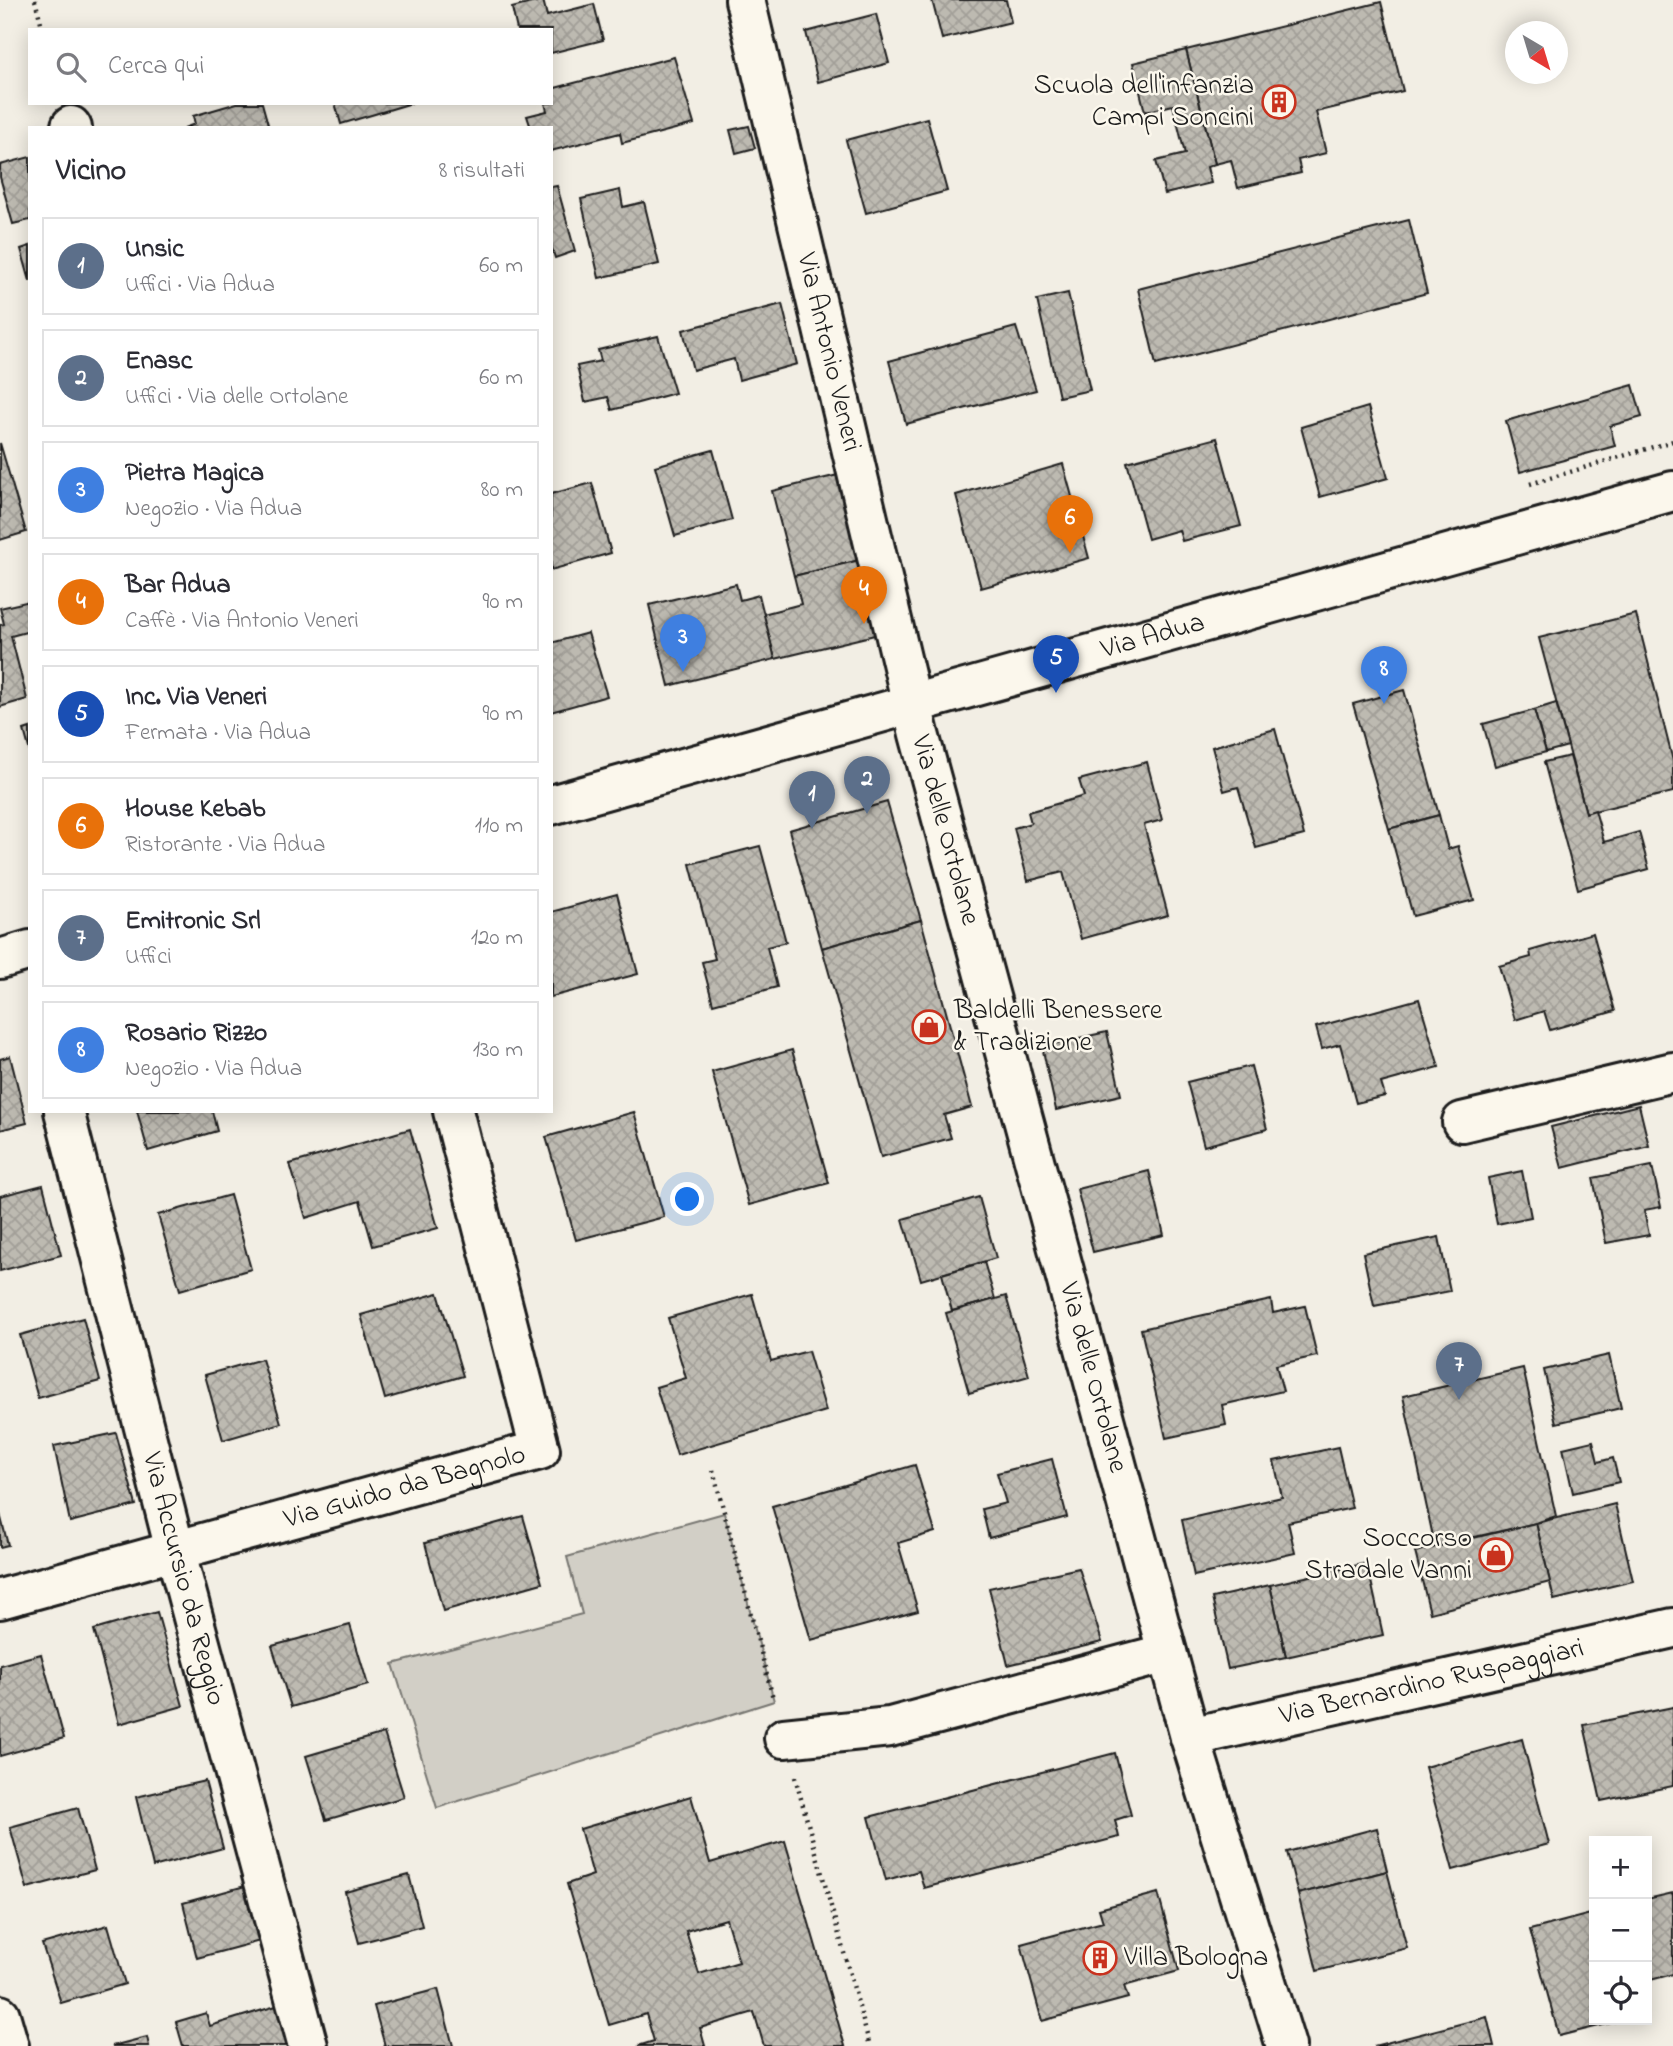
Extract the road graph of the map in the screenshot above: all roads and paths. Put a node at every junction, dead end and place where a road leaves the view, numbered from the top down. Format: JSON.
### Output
{"nodes":[{"id":1,"x":35,"y":0,"type":"edge"},
{"id":2,"x":745,"y":0,"type":"edge"},
{"id":3,"x":42,"y":28,"type":"edge"},
{"id":4,"x":1673,"y":491,"type":"edge"},
{"id":5,"x":911,"y":704,"type":"junction"},
{"id":6,"x":553,"y":804,"type":"edge"},
{"id":7,"x":1673,"y":1072,"type":"edge"},
{"id":8,"x":65,"y":1113,"type":"edge"},
{"id":9,"x":454,"y":1113,"type":"edge"},
{"id":10,"x":1462,"y":1122,"type":"dead end"},
{"id":11,"x":175,"y":1550,"type":"junction"},
{"id":12,"x":0,"y":1599,"type":"edge"},
{"id":13,"x":1673,"y":1628,"type":"edge"},
{"id":14,"x":1167,"y":1653,"type":"junction"},
{"id":15,"x":1190,"y":1737,"type":"junction"},
{"id":16,"x":784,"y":1738,"type":"dead end"},
{"id":17,"x":0,"y":2015,"type":"edge"},
{"id":18,"x":9,"y":2046,"type":"edge"},
{"id":19,"x":309,"y":2046,"type":"edge"},
{"id":20,"x":1286,"y":2046,"type":"edge"}],
"edges":[{"from":1,"to":3,"type":"path"},
{"from":2,"to":5,"type":"street","name":"Via Antonio Veneri"},
{"from":4,"to":5,"type":"street","name":"Via Adua"},
{"from":5,"to":6,"type":"street","name":"Via Adua"},
{"from":5,"to":14,"type":"street","name":"Via delle Ortolane"},
{"from":7,"to":10,"type":"street"},
{"from":8,"to":11,"type":"street","name":"Via Accursio da Reggio"},
{"from":9,"to":11,"type":"street","name":"Via Guido da Bagnolo"},
{"from":11,"to":12,"type":"street"},
{"from":11,"to":19,"type":"street","name":"Via Accursio da Reggio"},
{"from":13,"to":15,"type":"street","name":"Via Bernardino Ruspaggiari"},
{"from":14,"to":15,"type":"street","name":"Via delle Ortolane"},
{"from":14,"to":16,"type":"street"},
{"from":15,"to":20,"type":"street","name":"Via delle Ortolane"},
{"from":17,"to":18,"type":"street"}]}
